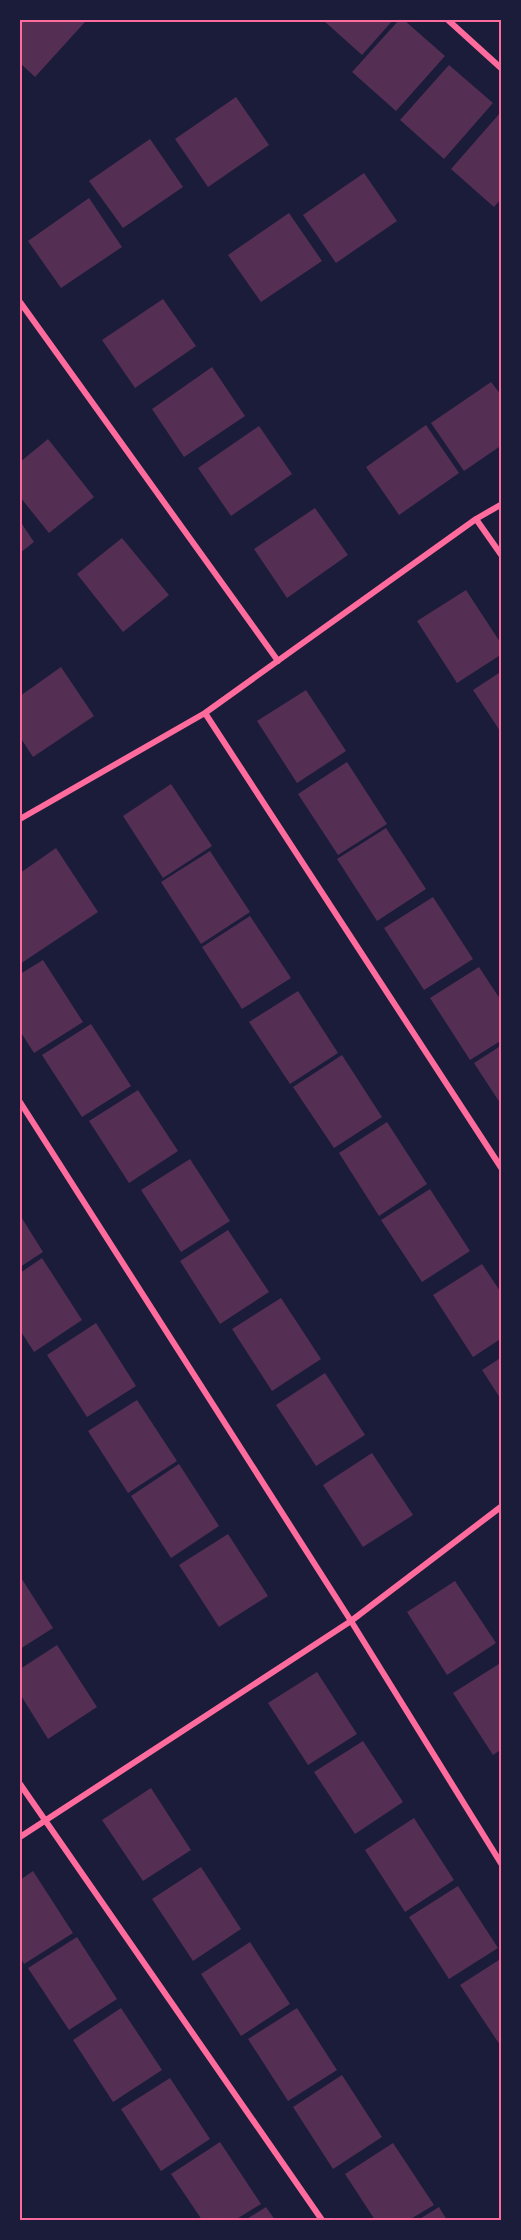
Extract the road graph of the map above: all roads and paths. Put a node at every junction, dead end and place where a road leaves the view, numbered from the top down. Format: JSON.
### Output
{"nodes":[{"id":1,"x":448,"y":20,"type":"edge"},
{"id":2,"x":501,"y":69,"type":"edge"},
{"id":3,"x":20,"y":302,"type":"edge"},
{"id":4,"x":501,"y":504,"type":"edge"},
{"id":5,"x":476,"y":519,"type":"junction"},
{"id":6,"x":501,"y":556,"type":"edge"},
{"id":7,"x":278,"y":661,"type":"junction"},
{"id":8,"x":204,"y":713,"type":"junction"},
{"id":9,"x":20,"y":819,"type":"edge"},
{"id":10,"x":20,"y":1102,"type":"edge"},
{"id":11,"x":501,"y":1169,"type":"edge"},
{"id":12,"x":501,"y":1506,"type":"edge"},
{"id":13,"x":351,"y":1621,"type":"junction"},
{"id":14,"x":20,"y":1784,"type":"edge"},
{"id":15,"x":44,"y":1821,"type":"junction"},
{"id":16,"x":20,"y":1837,"type":"edge"},
{"id":17,"x":501,"y":1865,"type":"edge"},
{"id":18,"x":322,"y":2220,"type":"edge"}],
"edges":[{"from":1,"to":2,"type":"street"},
{"from":3,"to":7,"type":"street"},
{"from":4,"to":5,"type":"street"},
{"from":5,"to":6,"type":"street"},
{"from":5,"to":7,"type":"street"},
{"from":7,"to":8,"type":"street"},
{"from":8,"to":9,"type":"street"},
{"from":8,"to":11,"type":"street"},
{"from":10,"to":13,"type":"street"},
{"from":12,"to":13,"type":"street"},
{"from":13,"to":15,"type":"street"},
{"from":13,"to":17,"type":"street"},
{"from":14,"to":15,"type":"street"},
{"from":15,"to":16,"type":"street"},
{"from":15,"to":18,"type":"street"}]}
